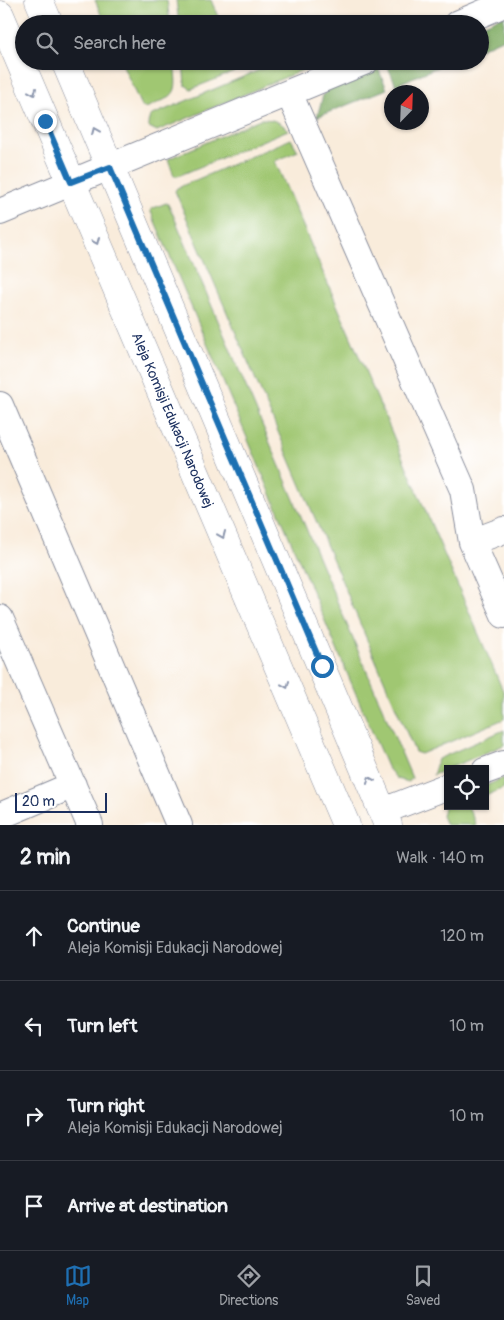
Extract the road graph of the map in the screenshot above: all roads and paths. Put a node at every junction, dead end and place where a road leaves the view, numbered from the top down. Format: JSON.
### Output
{"nodes":[{"id":1,"x":39,"y":0,"type":"edge"},
{"id":2,"x":504,"y":4,"type":"edge"},
{"id":3,"x":0,"y":14,"type":"edge"},
{"id":4,"x":45,"y":15,"type":"edge"},
{"id":5,"x":478,"y":15,"type":"edge"},
{"id":6,"x":15,"y":49,"type":"edge"},
{"id":7,"x":24,"y":70,"type":"edge"},
{"id":8,"x":69,"y":70,"type":"edge"},
{"id":9,"x":345,"y":70,"type":"edge"},
{"id":10,"x":289,"y":94,"type":"junction"},
{"id":11,"x":110,"y":167,"type":"junction"},
{"id":12,"x":71,"y":182,"type":"junction"},
{"id":13,"x":0,"y":212,"type":"edge"},
{"id":14,"x":0,"y":406,"type":"edge"},
{"id":15,"x":504,"y":530,"type":"edge"},
{"id":16,"x":472,"y":542,"type":"junction"},
{"id":17,"x":504,"y":615,"type":"edge"},
{"id":18,"x":0,"y":618,"type":"edge"},
{"id":19,"x":504,"y":764,"type":"edge"},
{"id":20,"x":489,"y":770,"type":"edge"},
{"id":21,"x":74,"y":785,"type":"junction"},
{"id":22,"x":444,"y":788,"type":"edge"},
{"id":23,"x":0,"y":816,"type":"edge"},
{"id":24,"x":386,"y":818,"type":"edge"},
{"id":25,"x":90,"y":825,"type":"edge"},
{"id":26,"x":179,"y":825,"type":"edge"},
{"id":27,"x":345,"y":825,"type":"edge"}],
"edges":[{"from":1,"to":4,"type":"main road"},
{"from":2,"to":5,"type":"street"},
{"from":3,"to":6,"type":"main road","name":"Aleja Komisji Edukacji Narodowej","one_way":true},
{"from":7,"to":12,"type":"main road","name":"Aleja Komisji Edukacji Narodowej","one_way":true},
{"from":11,"to":8,"type":"main road","one_way":true},
{"from":9,"to":10,"type":"street"},
{"from":10,"to":11,"type":"street"},
{"from":10,"to":16,"type":"street"},
{"from":11,"to":12,"type":"street"},
{"from":24,"to":11,"type":"main road","one_way":true},
{"from":12,"to":13,"type":"street"},
{"from":12,"to":27,"type":"main road","name":"Aleja Komisji Edukacji Narodowej","one_way":true},
{"from":14,"to":26,"type":"street"},
{"from":15,"to":16,"type":"street"},
{"from":16,"to":17,"type":"street"},
{"from":18,"to":21,"type":"street"},
{"from":19,"to":20,"type":"street"},
{"from":21,"to":23,"type":"street"},
{"from":21,"to":25,"type":"street"},
{"from":22,"to":24,"type":"street"}]}
